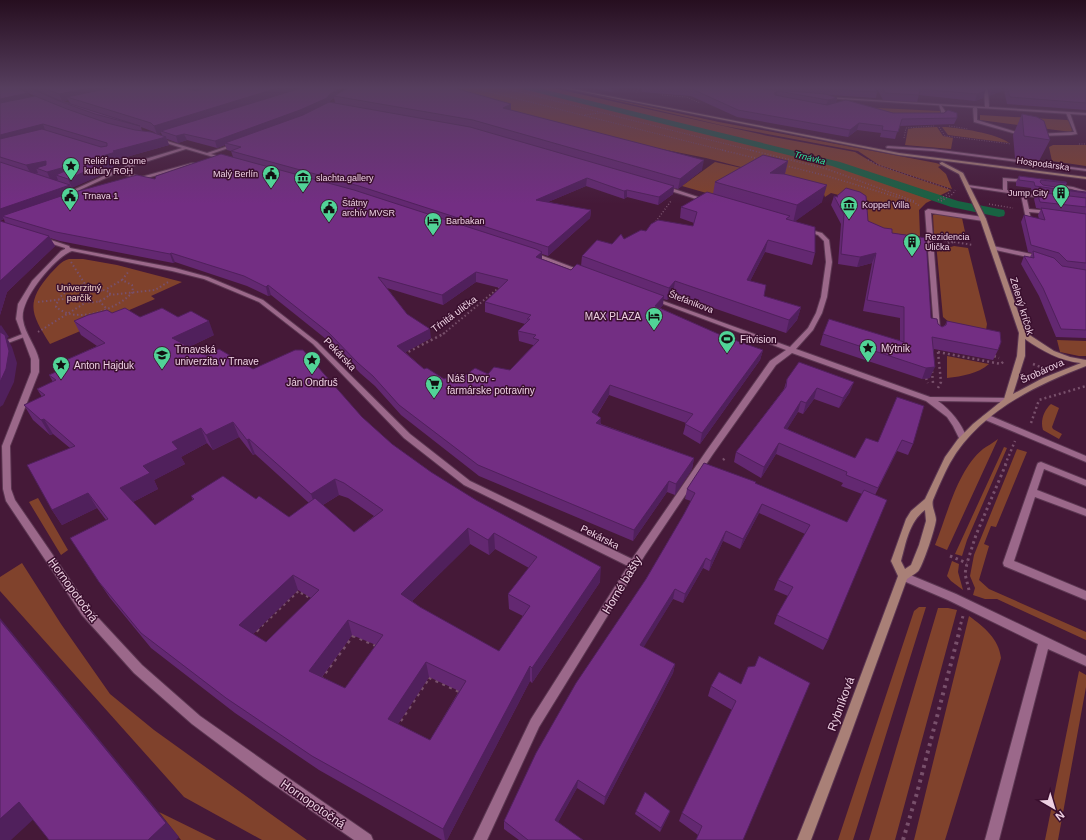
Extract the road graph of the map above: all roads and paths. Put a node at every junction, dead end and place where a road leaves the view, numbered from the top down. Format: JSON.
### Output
{"nodes":[{"id":1,"x":628,"y":126,"type":"edge"},
{"id":2,"x":659,"y":126,"type":"edge"},
{"id":3,"x":763,"y":126,"type":"edge"},
{"id":4,"x":927,"y":126,"type":"edge"},
{"id":5,"x":939,"y":126,"type":"edge"},
{"id":6,"x":943,"y":126,"type":"edge"},
{"id":7,"x":991,"y":126,"type":"edge"},
{"id":8,"x":1073,"y":126,"type":"edge"},
{"id":9,"x":917,"y":127,"type":"joint"},
{"id":10,"x":972,"y":130,"type":"dead end"},
{"id":11,"x":802,"y":134,"type":"junction"},
{"id":12,"x":161,"y":135,"type":"edge"},
{"id":13,"x":1027,"y":135,"type":"edge"},
{"id":14,"x":1033,"y":135,"type":"edge"},
{"id":15,"x":1008,"y":141,"type":"dead end"},
{"id":16,"x":904,"y":142,"type":"dead end"},
{"id":17,"x":237,"y":144,"type":"edge"},
{"id":18,"x":1079,"y":144,"type":"dead end"},
{"id":19,"x":1086,"y":144,"type":"edge"},
{"id":20,"x":186,"y":148,"type":"junction"},
{"id":21,"x":888,"y":148,"type":"junction"},
{"id":22,"x":208,"y":154,"type":"junction"},
{"id":23,"x":777,"y":156,"type":"junction"},
{"id":24,"x":865,"y":156,"type":"dead end"},
{"id":25,"x":216,"y":157,"type":"junction"},
{"id":26,"x":918,"y":157,"type":"junction"},
{"id":27,"x":773,"y":158,"type":"edge"},
{"id":28,"x":761,"y":159,"type":"edge"},
{"id":29,"x":203,"y":161,"type":"edge"},
{"id":30,"x":230,"y":161,"type":"edge"},
{"id":31,"x":197,"y":162,"type":"edge"},
{"id":32,"x":783,"y":164,"type":"edge"},
{"id":33,"x":998,"y":166,"type":"junction"},
{"id":34,"x":964,"y":170,"type":"junction"},
{"id":35,"x":1086,"y":170,"type":"edge"},
{"id":36,"x":120,"y":171,"type":"junction"},
{"id":37,"x":89,"y":176,"type":"edge"},
{"id":38,"x":140,"y":179,"type":"junction"},
{"id":39,"x":1086,"y":179,"type":"edge"},
{"id":40,"x":99,"y":180,"type":"junction"},
{"id":41,"x":133,"y":181,"type":"edge"},
{"id":42,"x":1033,"y":182,"type":"edge"},
{"id":43,"x":150,"y":183,"type":"edge"},
{"id":44,"x":1046,"y":185,"type":"edge"},
{"id":45,"x":660,"y":186,"type":"edge"},
{"id":46,"x":968,"y":186,"type":"junction"},
{"id":47,"x":64,"y":189,"type":"edge"},
{"id":48,"x":1005,"y":189,"type":"junction"},
{"id":49,"x":1055,"y":191,"type":"edge"},
{"id":50,"x":71,"y":192,"type":"junction"},
{"id":51,"x":1023,"y":194,"type":"junction"},
{"id":52,"x":1086,"y":195,"type":"edge"},
{"id":53,"x":82,"y":196,"type":"edge"},
{"id":54,"x":675,"y":196,"type":"edge"},
{"id":55,"x":1080,"y":197,"type":"edge"},
{"id":56,"x":937,"y":200,"type":"dead end"},
{"id":57,"x":712,"y":202,"type":"edge"},
{"id":58,"x":988,"y":204,"type":"dead end"},
{"id":59,"x":925,"y":205,"type":"dead end"},
{"id":60,"x":920,"y":206,"type":"dead end"},
{"id":61,"x":1026,"y":210,"type":"junction"},
{"id":62,"x":1056,"y":214,"type":"edge"},
{"id":63,"x":1028,"y":218,"type":"edge"},
{"id":64,"x":983,"y":219,"type":"junction"},
{"id":65,"x":652,"y":226,"type":"edge"},
{"id":66,"x":803,"y":228,"type":"edge"},
{"id":67,"x":33,"y":236,"type":"edge"},
{"id":68,"x":954,"y":242,"type":"dead end"},
{"id":69,"x":973,"y":245,"type":"dead end"},
{"id":70,"x":993,"y":248,"type":"junction"},
{"id":71,"x":68,"y":250,"type":"junction"},
{"id":72,"x":525,"y":251,"type":"edge"},
{"id":73,"x":69,"y":259,"type":"dead end"},
{"id":74,"x":1046,"y":260,"type":"edge"},
{"id":75,"x":587,"y":274,"type":"edge"},
{"id":76,"x":176,"y":278,"type":"dead end"},
{"id":77,"x":506,"y":282,"type":"edge"},
{"id":78,"x":85,"y":284,"type":"junction"},
{"id":79,"x":106,"y":290,"type":"junction"},
{"id":80,"x":91,"y":292,"type":"junction"},
{"id":81,"x":133,"y":293,"type":"junction"},
{"id":82,"x":109,"y":295,"type":"junction"},
{"id":83,"x":644,"y":295,"type":"edge"},
{"id":84,"x":82,"y":297,"type":"junction"},
{"id":85,"x":58,"y":300,"type":"junction"},
{"id":86,"x":99,"y":301,"type":"junction"},
{"id":87,"x":36,"y":302,"type":"dead end"},
{"id":88,"x":85,"y":302,"type":"junction"},
{"id":89,"x":107,"y":309,"type":"junction"},
{"id":90,"x":68,"y":314,"type":"junction"},
{"id":91,"x":112,"y":314,"type":"edge"},
{"id":92,"x":939,"y":329,"type":"joint"},
{"id":93,"x":38,"y":332,"type":"dead end"},
{"id":94,"x":1022,"y":333,"type":"junction"},
{"id":95,"x":26,"y":337,"type":"junction"},
{"id":96,"x":9,"y":342,"type":"dead end"},
{"id":97,"x":791,"y":350,"type":"junction"},
{"id":98,"x":938,"y":352,"type":"junction"},
{"id":99,"x":994,"y":356,"type":"edge"},
{"id":100,"x":399,"y":357,"type":"edge"},
{"id":101,"x":999,"y":358,"type":"edge"},
{"id":102,"x":1007,"y":358,"type":"dead end"},
{"id":103,"x":1086,"y":363,"type":"edge"},
{"id":104,"x":1031,"y":364,"type":"dead end"},
{"id":105,"x":932,"y":369,"type":"edge"},
{"id":106,"x":1046,"y":369,"type":"dead end"},
{"id":107,"x":926,"y":378,"type":"edge"},
{"id":108,"x":928,"y":383,"type":"dead end"},
{"id":109,"x":933,"y":383,"type":"dead end"},
{"id":110,"x":1086,"y":386,"type":"edge"},
{"id":111,"x":929,"y":399,"type":"junction"},
{"id":112,"x":1008,"y":400,"type":"junction"},
{"id":113,"x":986,"y":417,"type":"junction"},
{"id":114,"x":1030,"y":427,"type":"dead end"},
{"id":115,"x":963,"y":438,"type":"junction"},
{"id":116,"x":1015,"y":441,"type":"dead end"},
{"id":117,"x":1086,"y":458,"type":"edge"},
{"id":118,"x":1086,"y":483,"type":"edge"},
{"id":119,"x":3,"y":491,"type":"edge"},
{"id":120,"x":1032,"y":492,"type":"junction"},
{"id":121,"x":928,"y":501,"type":"junction"},
{"id":122,"x":1086,"y":513,"type":"edge"},
{"id":123,"x":950,"y":556,"type":"dead end"},
{"id":124,"x":967,"y":563,"type":"junction"},
{"id":125,"x":635,"y":565,"type":"junction"},
{"id":126,"x":903,"y":576,"type":"junction"},
{"id":127,"x":969,"y":592,"type":"dead end"},
{"id":128,"x":1086,"y":596,"type":"edge"},
{"id":129,"x":324,"y":606,"type":"joint"},
{"id":130,"x":963,"y":615,"type":"dead end"},
{"id":131,"x":1044,"y":642,"type":"junction"},
{"id":132,"x":387,"y":650,"type":"joint"},
{"id":133,"x":1086,"y":661,"type":"edge"},
{"id":134,"x":468,"y":695,"type":"joint"},
{"id":135,"x":366,"y":840,"type":"edge"},
{"id":136,"x":480,"y":840,"type":"edge"},
{"id":137,"x":804,"y":840,"type":"edge"},
{"id":138,"x":903,"y":840,"type":"edge"},
{"id":139,"x":992,"y":840,"type":"edge"}],
"edges":[{"from":1,"to":28,"type":"path"},
{"from":2,"to":23,"type":"path"},
{"from":3,"to":11,"type":"street","name":"Hospodárska"},
{"from":4,"to":9,"type":"path"},
{"from":5,"to":15,"type":"path"},
{"from":6,"to":10,"type":"path"},
{"from":7,"to":13,"type":"street"},
{"from":8,"to":14,"type":"street"},
{"from":9,"to":16,"type":"path"},
{"from":11,"to":21,"type":"street","name":"Hospodárska"},
{"from":11,"to":26,"type":"street","name":"Hospodárska"},
{"from":12,"to":20,"type":"street"},
{"from":17,"to":22,"type":"street"},
{"from":18,"to":19,"type":"path"},
{"from":20,"to":22,"type":"street"},
{"from":20,"to":36,"type":"street"},
{"from":21,"to":33,"type":"street","name":"Hospodárska"},
{"from":21,"to":35,"type":"street"},
{"from":22,"to":25,"type":"street"},
{"from":23,"to":27,"type":"path"},
{"from":23,"to":59,"type":"path"},
{"from":24,"to":56,"type":"path"},
{"from":25,"to":29,"type":"street"},
{"from":25,"to":30,"type":"street"},
{"from":26,"to":33,"type":"street","name":"Hospodárska"},
{"from":26,"to":34,"type":"street","name":"Hospodárska"},
{"from":31,"to":38,"type":"street"},
{"from":32,"to":60,"type":"path"},
{"from":33,"to":34,"type":"street"},
{"from":33,"to":39,"type":"street","name":"Hospodárska"},
{"from":34,"to":46,"type":"street","name":"Zelený kríčok"},
{"from":36,"to":38,"type":"street"},
{"from":36,"to":40,"type":"street"},
{"from":37,"to":40,"type":"street"},
{"from":38,"to":41,"type":"street"},
{"from":38,"to":43,"type":"street"},
{"from":40,"to":50,"type":"street"},
{"from":42,"to":48,"type":"street"},
{"from":44,"to":52,"type":"street"},
{"from":45,"to":57,"type":"street"},
{"from":46,"to":48,"type":"street"},
{"from":46,"to":64,"type":"street","name":"Zelený kríčok"},
{"from":47,"to":50,"type":"street"},
{"from":48,"to":51,"type":"street"},
{"from":48,"to":51,"type":"street"},
{"from":49,"to":52,"type":"street"},
{"from":50,"to":53,"type":"street"},
{"from":51,"to":61,"type":"street"},
{"from":52,"to":55,"type":"street"},
{"from":54,"to":65,"type":"path"},
{"from":58,"to":61,"type":"path"},
{"from":61,"to":62,"type":"street"},
{"from":61,"to":63,"type":"street"},
{"from":64,"to":70,"type":"street","name":"Zelený kríčok"},
{"from":64,"to":92,"type":"street"},
{"from":66,"to":97,"type":"street","name":"Horné bašty"},
{"from":67,"to":71,"type":"street","name":"Pekárska"},
{"from":68,"to":69,"type":"path"},
{"from":70,"to":74,"type":"street"},
{"from":70,"to":94,"type":"street","name":"Zelený kríčok"},
{"from":71,"to":95,"type":"street","name":"Hornopotočná"},
{"from":71,"to":125,"type":"street","name":"Pekárska"},
{"from":72,"to":75,"type":"street"},
{"from":73,"to":78,"type":"path"},
{"from":76,"to":81,"type":"path"},
{"from":77,"to":100,"type":"path","name":"Tŕnitá ulička"},
{"from":78,"to":80,"type":"path"},
{"from":78,"to":85,"type":"path"},
{"from":79,"to":80,"type":"path"},
{"from":79,"to":81,"type":"path"},
{"from":79,"to":82,"type":"path"},
{"from":80,"to":84,"type":"path"},
{"from":81,"to":82,"type":"path"},
{"from":81,"to":89,"type":"path"},
{"from":82,"to":86,"type":"path"},
{"from":83,"to":97,"type":"street","name":"Štefánikova"},
{"from":84,"to":85,"type":"path"},
{"from":84,"to":88,"type":"path"},
{"from":85,"to":87,"type":"path"},
{"from":85,"to":90,"type":"path"},
{"from":86,"to":88,"type":"path"},
{"from":86,"to":89,"type":"path"},
{"from":88,"to":90,"type":"path"},
{"from":89,"to":90,"type":"path"},
{"from":89,"to":91,"type":"path"},
{"from":90,"to":93,"type":"path"},
{"from":92,"to":98,"type":"path"},
{"from":94,"to":103,"type":"street"},
{"from":94,"to":112,"type":"street","name":"Zelený kríčok"},
{"from":95,"to":96,"type":"street"},
{"from":95,"to":119,"type":"street","name":"Hornopotočná"},
{"from":97,"to":111,"type":"street","name":"Štefánikova"},
{"from":97,"to":125,"type":"street","name":"Horné bašty"},
{"from":98,"to":102,"type":"path"},
{"from":98,"to":111,"type":"path"},
{"from":99,"to":101,"type":"path"},
{"from":103,"to":112,"type":"street","name":"Šrobárova"},
{"from":104,"to":106,"type":"path"},
{"from":105,"to":109,"type":"path"},
{"from":107,"to":108,"type":"path"},
{"from":110,"to":114,"type":"path"},
{"from":111,"to":112,"type":"street","name":"Štefánikova"},
{"from":111,"to":115,"type":"street","name":"Štefánikova"},
{"from":112,"to":113,"type":"street"},
{"from":113,"to":115,"type":"street"},
{"from":113,"to":117,"type":"street"},
{"from":115,"to":121,"type":"street"},
{"from":116,"to":124,"type":"path"},
{"from":118,"to":120,"type":"street"},
{"from":119,"to":135,"type":"street","name":"Hornopotočná"},
{"from":120,"to":122,"type":"street"},
{"from":120,"to":128,"type":"street"},
{"from":121,"to":126,"type":"street","name":"Rybníková"},
{"from":121,"to":126,"type":"street"},
{"from":123,"to":124,"type":"path"},
{"from":124,"to":127,"type":"path"},
{"from":125,"to":136,"type":"street","name":"Horné bašty"},
{"from":126,"to":131,"type":"street"},
{"from":126,"to":137,"type":"street","name":"Rybníková"},
{"from":129,"to":129,"type":"path"},
{"from":130,"to":138,"type":"path"},
{"from":131,"to":133,"type":"street"},
{"from":131,"to":139,"type":"street"},
{"from":132,"to":132,"type":"path"},
{"from":134,"to":134,"type":"path"}]}
